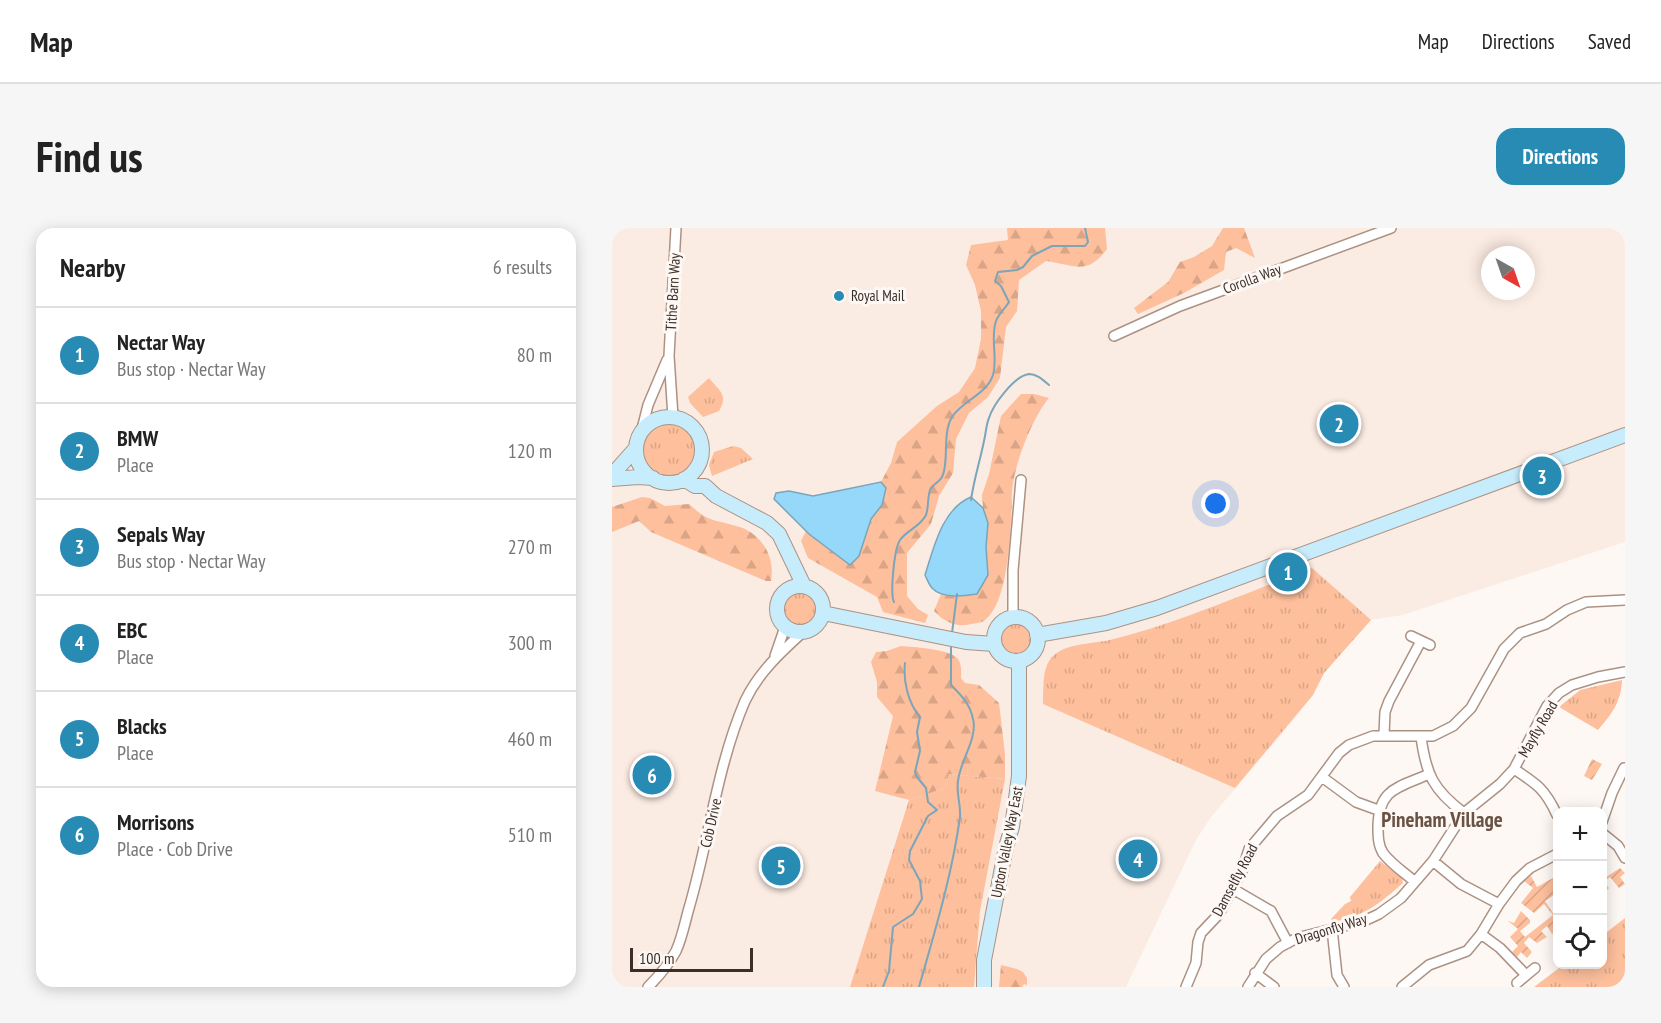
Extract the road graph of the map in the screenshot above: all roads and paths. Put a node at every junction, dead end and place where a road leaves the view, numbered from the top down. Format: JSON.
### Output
{"nodes":[{"id":1,"x":676,"y":228,"type":"edge"},
{"id":2,"x":1391,"y":228,"type":"edge"},
{"id":3,"x":1114,"y":336,"type":"dead end"},
{"id":4,"x":669,"y":356,"type":"junction"},
{"id":5,"x":673,"y":417,"type":"junction"},
{"id":6,"x":640,"y":433,"type":"junction"},
{"id":7,"x":1625,"y":435,"type":"edge"},
{"id":8,"x":636,"y":448,"type":"junction"},
{"id":9,"x":696,"y":468,"type":"junction"},
{"id":10,"x":612,"y":477,"type":"edge"},
{"id":11,"x":653,"y":478,"type":"junction"},
{"id":12,"x":684,"y":479,"type":"junction"},
{"id":13,"x":1021,"y":480,"type":"dead end"},
{"id":14,"x":705,"y":486,"type":"junction"},
{"id":15,"x":790,"y":557,"type":"junction"},
{"id":16,"x":804,"y":585,"type":"junction"},
{"id":17,"x":788,"y":588,"type":"junction"},
{"id":18,"x":1625,"y":600,"type":"edge"},
{"id":19,"x":823,"y":614,"type":"junction"},
{"id":20,"x":1013,"y":617,"type":"junction"},
{"id":21,"x":785,"y":627,"type":"junction"},
{"id":22,"x":803,"y":632,"type":"junction"},
{"id":23,"x":1037,"y":635,"type":"junction"},
{"id":24,"x":1411,"y":636,"type":"dead end"},
{"id":25,"x":994,"y":644,"type":"junction"},
{"id":26,"x":775,"y":658,"type":"junction"},
{"id":27,"x":1019,"y":661,"type":"junction"},
{"id":28,"x":1625,"y":672,"type":"edge"},
{"id":29,"x":1384,"y":735,"type":"junction"},
{"id":30,"x":1421,"y":737,"type":"junction"},
{"id":31,"x":1613,"y":763,"type":"dead end"},
{"id":32,"x":1514,"y":769,"type":"junction"},
{"id":33,"x":1624,"y":769,"type":"edge"},
{"id":34,"x":1429,"y":774,"type":"junction"},
{"id":35,"x":1322,"y":777,"type":"junction"},
{"id":36,"x":1553,"y":807,"type":"edge"},
{"id":37,"x":1607,"y":808,"type":"edge"},
{"id":38,"x":1378,"y":810,"type":"junction"},
{"id":39,"x":1464,"y":813,"type":"junction"},
{"id":40,"x":1607,"y":837,"type":"edge"},
{"id":41,"x":1553,"y":856,"type":"edge"},
{"id":42,"x":1625,"y":858,"type":"edge"},
{"id":43,"x":1433,"y":861,"type":"junction"},
{"id":44,"x":1415,"y":882,"type":"junction"},
{"id":45,"x":1233,"y":889,"type":"junction"},
{"id":46,"x":1499,"y":904,"type":"junction"},
{"id":47,"x":1332,"y":929,"type":"junction"},
{"id":48,"x":1481,"y":934,"type":"junction"},
{"id":49,"x":1288,"y":943,"type":"junction"},
{"id":50,"x":1535,"y":968,"type":"dead end"},
{"id":51,"x":1255,"y":973,"type":"junction"},
{"id":52,"x":1526,"y":975,"type":"junction"},
{"id":53,"x":1517,"y":983,"type":"dead end"},
{"id":54,"x":648,"y":987,"type":"edge"},
{"id":55,"x":984,"y":987,"type":"edge"},
{"id":56,"x":1186,"y":987,"type":"edge"},
{"id":57,"x":1248,"y":987,"type":"edge"},
{"id":58,"x":1274,"y":987,"type":"edge"},
{"id":59,"x":1344,"y":987,"type":"edge"},
{"id":60,"x":1402,"y":987,"type":"edge"}],
"edges":[{"from":1,"to":4,"type":"street","name":"Tithe Barn Way"},
{"from":2,"to":3,"type":"street","name":"Corolla Way"},
{"from":4,"to":5,"type":"street","name":"Tithe Barn Way"},
{"from":4,"to":6,"type":"street","name":"Tithe Barn Way"},
{"from":5,"to":6,"type":"street"},
{"from":5,"to":9,"type":"street"},
{"from":6,"to":8,"type":"street"},
{"from":7,"to":23,"type":"street"},
{"from":8,"to":10,"type":"street"},
{"from":8,"to":11,"type":"street"},
{"from":9,"to":12,"type":"street"},
{"from":9,"to":14,"type":"street"},
{"from":10,"to":11,"type":"street"},
{"from":11,"to":12,"type":"street"},
{"from":12,"to":14,"type":"street"},
{"from":13,"to":20,"type":"street"},
{"from":14,"to":15,"type":"street"},
{"from":15,"to":16,"type":"street"},
{"from":15,"to":17,"type":"street"},
{"from":16,"to":17,"type":"street"},
{"from":16,"to":19,"type":"street"},
{"from":17,"to":21,"type":"street"},
{"from":18,"to":30,"type":"street","name":"Damselfly Road"},
{"from":19,"to":22,"type":"street"},
{"from":19,"to":25,"type":"street"},
{"from":20,"to":23,"type":"street"},
{"from":20,"to":25,"type":"street"},
{"from":21,"to":22,"type":"street"},
{"from":21,"to":26,"type":"street","name":"Cob Drive"},
{"from":22,"to":26,"type":"street","name":"Cob Drive"},
{"from":23,"to":27,"type":"street"},
{"from":24,"to":29,"type":"street"},
{"from":25,"to":27,"type":"street"},
{"from":26,"to":54,"type":"street","name":"Cob Drive"},
{"from":27,"to":55,"type":"street","name":"Upton Valley Way East"},
{"from":28,"to":32,"type":"street","name":"Mayfly Road"},
{"from":29,"to":30,"type":"street","name":"Damselfly Road"},
{"from":29,"to":35,"type":"street","name":"Damselfly Road"},
{"from":30,"to":34,"type":"street"},
{"from":31,"to":33,"type":"street"},
{"from":32,"to":36,"type":"street","name":"Mayfly Road"},
{"from":32,"to":39,"type":"street","name":"Dragonfly Way"},
{"from":33,"to":37,"type":"street"},
{"from":34,"to":38,"type":"street"},
{"from":34,"to":39,"type":"street"},
{"from":35,"to":38,"type":"street"},
{"from":35,"to":45,"type":"street","name":"Damselfly Road"},
{"from":38,"to":44,"type":"street"},
{"from":39,"to":43,"type":"street","name":"Dragonfly Way"},
{"from":40,"to":42,"type":"street"},
{"from":41,"to":46,"type":"street"},
{"from":43,"to":44,"type":"street","name":"Dragonfly Way"},
{"from":43,"to":46,"type":"street"},
{"from":44,"to":47,"type":"street","name":"Dragonfly Way"},
{"from":45,"to":49,"type":"street"},
{"from":45,"to":56,"type":"street","name":"Damselfly Road"},
{"from":46,"to":48,"type":"street"},
{"from":47,"to":49,"type":"street","name":"Dragonfly Way"},
{"from":47,"to":59,"type":"street"},
{"from":48,"to":52,"type":"street"},
{"from":48,"to":60,"type":"street"},
{"from":49,"to":51,"type":"street","name":"Dragonfly Way"},
{"from":50,"to":52,"type":"street"},
{"from":51,"to":57,"type":"street","name":"Dragonfly Way"},
{"from":51,"to":58,"type":"street"},
{"from":52,"to":53,"type":"street"}]}
